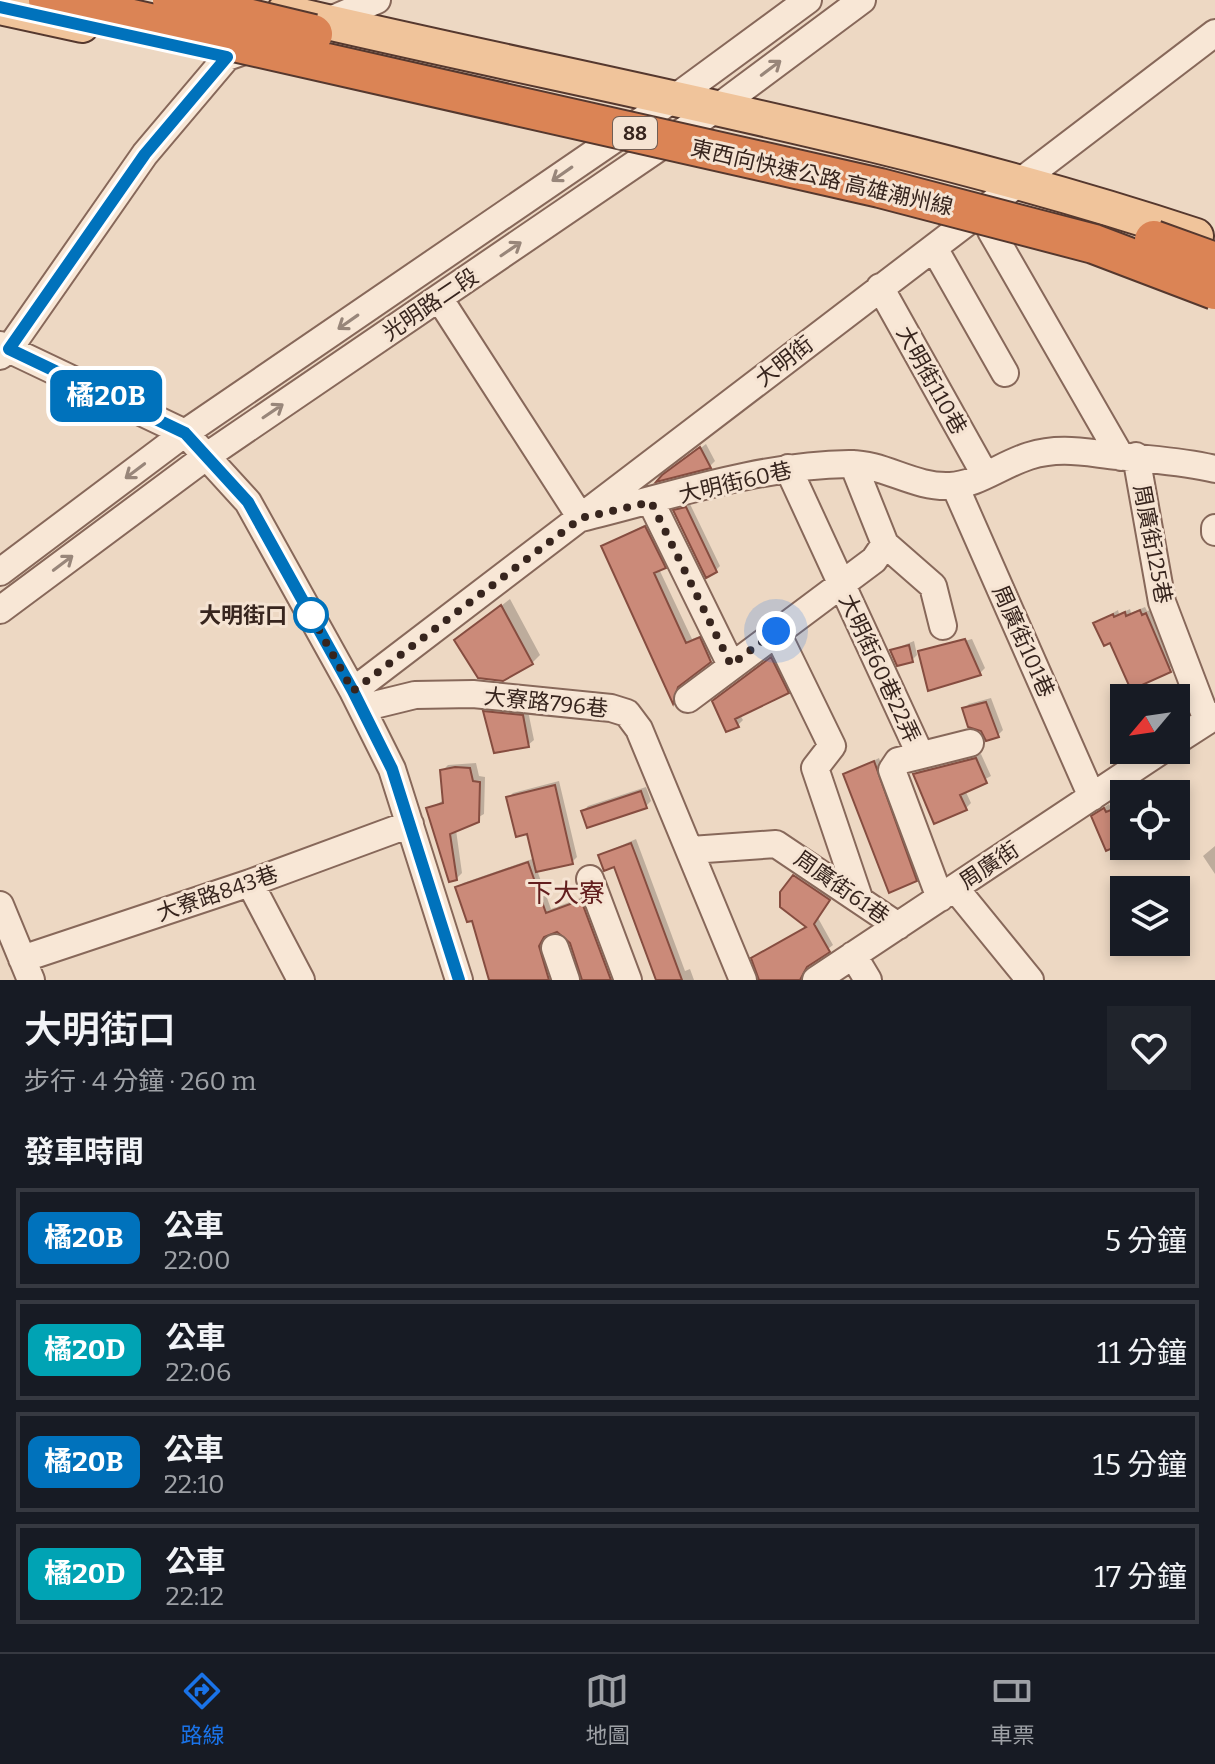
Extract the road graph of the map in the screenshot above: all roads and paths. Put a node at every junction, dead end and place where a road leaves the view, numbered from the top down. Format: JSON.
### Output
{"nodes":[{"id":1,"x":48,"y":0,"type":"edge"},
{"id":2,"x":172,"y":0,"type":"edge"},
{"id":3,"x":235,"y":0,"type":"edge"},
{"id":4,"x":377,"y":0,"type":"edge"},
{"id":5,"x":808,"y":0,"type":"edge"},
{"id":6,"x":862,"y":0,"type":"edge"},
{"id":7,"x":0,"y":7,"type":"edge"},
{"id":8,"x":326,"y":22,"type":"junction"},
{"id":9,"x":1215,"y":33,"type":"edge"},
{"id":10,"x":227,"y":57,"type":"junction"},
{"id":11,"x":676,"y":97,"type":"junction"},
{"id":12,"x":717,"y":108,"type":"junction"},
{"id":13,"x":608,"y":142,"type":"junction"},
{"id":14,"x":654,"y":151,"type":"junction"},
{"id":15,"x":1022,"y":183,"type":"junction"},
{"id":16,"x":979,"y":228,"type":"junction"},
{"id":17,"x":1215,"y":242,"type":"edge"},
{"id":18,"x":934,"y":248,"type":"junction"},
{"id":19,"x":1215,"y":262,"type":"edge"},
{"id":20,"x":880,"y":287,"type":"junction"},
{"id":21,"x":1215,"y":290,"type":"edge"},
{"id":22,"x":386,"y":295,"type":"junction"},
{"id":23,"x":439,"y":298,"type":"junction"},
{"id":24,"x":1215,"y":305,"type":"edge"},
{"id":25,"x":405,"y":321,"type":"junction"},
{"id":26,"x":3,"y":350,"type":"edge"},
{"id":27,"x":1005,"y":373,"type":"dead end"},
{"id":28,"x":185,"y":433,"type":"junction"},
{"id":29,"x":207,"y":456,"type":"junction"},
{"id":30,"x":1128,"y":456,"type":"junction"},
{"id":31,"x":853,"y":464,"type":"junction"},
{"id":32,"x":788,"y":468,"type":"junction"},
{"id":33,"x":1212,"y":468,"type":"edge"},
{"id":34,"x":984,"y":473,"type":"junction"},
{"id":35,"x":955,"y":486,"type":"junction"},
{"id":36,"x":1215,"y":494,"type":"edge"},
{"id":37,"x":651,"y":502,"type":"junction"},
{"id":38,"x":581,"y":518,"type":"junction"},
{"id":39,"x":885,"y":544,"type":"junction"},
{"id":40,"x":0,"y":572,"type":"edge"},
{"id":41,"x":841,"y":583,"type":"junction"},
{"id":42,"x":0,"y":610,"type":"edge"},
{"id":43,"x":943,"y":626,"type":"dead end"},
{"id":44,"x":776,"y":631,"type":"junction"},
{"id":45,"x":731,"y":665,"type":"junction"},
{"id":46,"x":688,"y":699,"type":"dead end"},
{"id":47,"x":358,"y":700,"type":"junction"},
{"id":48,"x":1211,"y":718,"type":"edge"},
{"id":49,"x":1190,"y":732,"type":"edge"},
{"id":50,"x":970,"y":743,"type":"dead end"},
{"id":51,"x":920,"y":754,"type":"junction"},
{"id":52,"x":1141,"y":764,"type":"edge"},
{"id":53,"x":1092,"y":797,"type":"junction"},
{"id":54,"x":410,"y":824,"type":"junction"},
{"id":55,"x":691,"y":850,"type":"junction"},
{"id":56,"x":590,"y":879,"type":"dead end"},
{"id":57,"x":250,"y":883,"type":"junction"},
{"id":58,"x":948,"y":893,"type":"junction"},
{"id":59,"x":859,"y":898,"type":"junction"},
{"id":60,"x":0,"y":905,"type":"edge"},
{"id":61,"x":898,"y":926,"type":"junction"},
{"id":62,"x":555,"y":948,"type":"dead end"},
{"id":63,"x":853,"y":955,"type":"junction"},
{"id":64,"x":27,"y":969,"type":"edge"},
{"id":65,"x":301,"y":980,"type":"edge"},
{"id":66,"x":459,"y":980,"type":"edge"},
{"id":67,"x":566,"y":980,"type":"edge"},
{"id":68,"x":628,"y":980,"type":"edge"},
{"id":69,"x":743,"y":980,"type":"edge"},
{"id":70,"x":816,"y":980,"type":"edge"},
{"id":71,"x":868,"y":980,"type":"edge"},
{"id":72,"x":1030,"y":980,"type":"edge"}],
"edges":[{"from":1,"to":21,"type":"highway","name":"東西向快速公路 高雄潮州線","number":"88","bridge":true},
{"from":2,"to":19,"type":"highway","name":"東西向快速公路 高雄潮州線","number":"88","bridge":true},
{"from":3,"to":8,"type":"main road"},
{"from":4,"to":8,"type":"street"},
{"from":5,"to":11,"type":"street","name":"光明路二段"},
{"from":12,"to":6,"type":"street","name":"光明路二段","one_way":true},
{"from":7,"to":10,"type":"main road"},
{"from":8,"to":10,"type":"street"},
{"from":8,"to":11,"type":"main road"},
{"from":9,"to":15,"type":"street","name":"大明街"},
{"from":10,"to":13,"type":"main road"},
{"from":10,"to":26,"type":"street"},
{"from":11,"to":12,"type":"main road"},
{"from":11,"to":13,"type":"street","name":"光明路二段"},
{"from":12,"to":14,"type":"street","name":"光明路二段"},
{"from":12,"to":15,"type":"main road"},
{"from":13,"to":14,"type":"main road"},
{"from":13,"to":22,"type":"street","name":"光明路二段","one_way":true},
{"from":14,"to":16,"type":"main road"},
{"from":23,"to":14,"type":"street","name":"光明路二段","one_way":true},
{"from":15,"to":16,"type":"street","name":"大明街"},
{"from":15,"to":17,"type":"main road"},
{"from":16,"to":18,"type":"street","name":"大明街"},
{"from":16,"to":24,"type":"main road"},
{"from":16,"to":30,"type":"street"},
{"from":18,"to":20,"type":"street","name":"大明街"},
{"from":18,"to":27,"type":"street"},
{"from":20,"to":34,"type":"street","name":"大明街110巷"},
{"from":20,"to":38,"type":"street","name":"大明街"},
{"from":22,"to":25,"type":"street"},
{"from":22,"to":28,"type":"street","name":"光明路二段","one_way":true},
{"from":23,"to":25,"type":"street","name":"光明路二段"},
{"from":23,"to":38,"type":"street"},
{"from":29,"to":25,"type":"street","name":"光明路二段","one_way":true},
{"from":26,"to":28,"type":"street"},
{"from":28,"to":29,"type":"street"},
{"from":28,"to":40,"type":"street","name":"光明路二段","one_way":true},
{"from":42,"to":29,"type":"street","name":"光明路二段","one_way":true},
{"from":29,"to":47,"type":"street"},
{"from":30,"to":33,"type":"street"},
{"from":30,"to":34,"type":"street","name":"大明街60巷"},
{"from":30,"to":48,"type":"street","name":"周廣街125巷"},
{"from":31,"to":32,"type":"street","name":"大明街60巷"},
{"from":31,"to":35,"type":"street","name":"大明街60巷"},
{"from":31,"to":39,"type":"street"},
{"from":32,"to":37,"type":"street","name":"大明街60巷"},
{"from":32,"to":41,"type":"street","name":"大明街60巷22弄"},
{"from":33,"to":36,"type":"street"},
{"from":34,"to":35,"type":"street","name":"大明街60巷"},
{"from":35,"to":53,"type":"street","name":"周廣街101巷"},
{"from":37,"to":38,"type":"street","name":"大明街60巷"},
{"from":37,"to":45,"type":"street"},
{"from":38,"to":47,"type":"street","name":"大明街"},
{"from":39,"to":41,"type":"street","name":"大明街60巷22弄"},
{"from":39,"to":43,"type":"street"},
{"from":41,"to":44,"type":"street","name":"大明街60巷22弄"},
{"from":41,"to":51,"type":"street","name":"大明街60巷22弄"},
{"from":44,"to":45,"type":"street","name":"大明街60巷22弄"},
{"from":44,"to":59,"type":"street"},
{"from":45,"to":46,"type":"street","name":"大明街60巷22弄"},
{"from":47,"to":54,"type":"street"},
{"from":47,"to":55,"type":"street","name":"大寮路796巷"},
{"from":48,"to":49,"type":"street"},
{"from":50,"to":51,"type":"street"},
{"from":51,"to":58,"type":"street"},
{"from":52,"to":53,"type":"street","name":"周廣街"},
{"from":53,"to":58,"type":"street","name":"周廣街"},
{"from":54,"to":57,"type":"street","name":"大寮路843巷"},
{"from":54,"to":66,"type":"street"},
{"from":55,"to":59,"type":"street","name":"周廣街61巷"},
{"from":55,"to":69,"type":"street"},
{"from":56,"to":68,"type":"street"},
{"from":57,"to":64,"type":"street","name":"大寮路843巷"},
{"from":57,"to":65,"type":"street"},
{"from":58,"to":61,"type":"street","name":"周廣街"},
{"from":58,"to":72,"type":"street"},
{"from":59,"to":61,"type":"street","name":"周廣街61巷"},
{"from":60,"to":64,"type":"street"},
{"from":61,"to":63,"type":"street","name":"周廣街"},
{"from":62,"to":67,"type":"street"},
{"from":63,"to":70,"type":"street","name":"周廣街"},
{"from":63,"to":71,"type":"street"}]}
